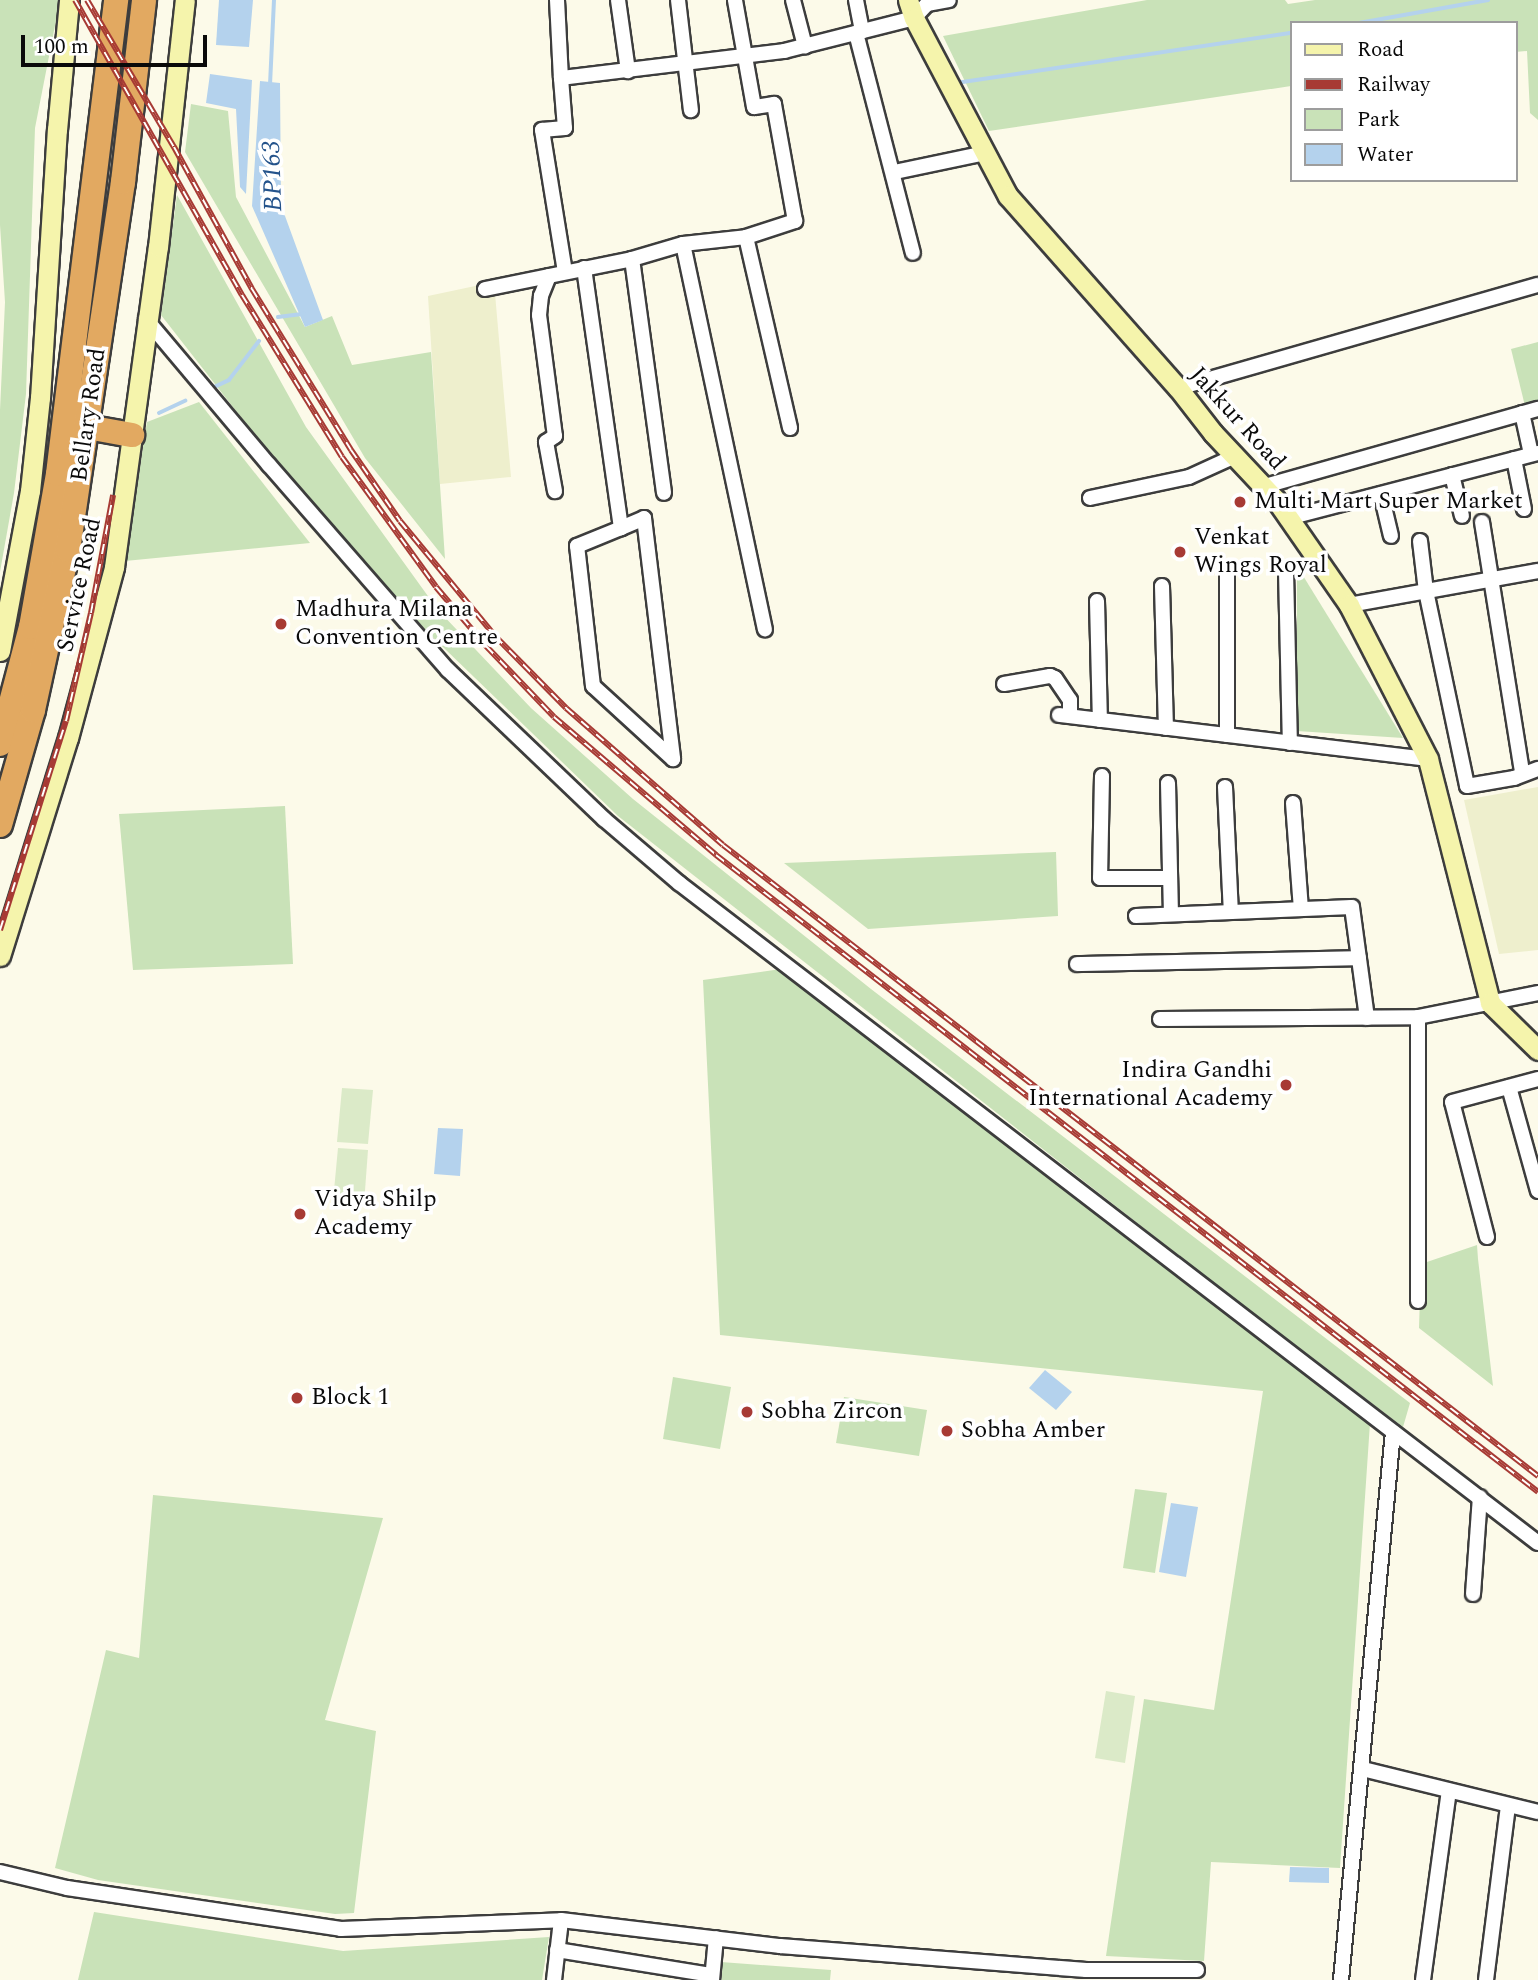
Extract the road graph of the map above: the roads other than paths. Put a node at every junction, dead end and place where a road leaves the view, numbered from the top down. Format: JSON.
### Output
{"nodes":[{"id":1,"x":69,"y":0,"type":"edge"},
{"id":2,"x":116,"y":0,"type":"edge"},
{"id":3,"x":144,"y":0,"type":"edge"},
{"id":4,"x":185,"y":0,"type":"edge"},
{"id":5,"x":557,"y":0,"type":"edge"},
{"id":6,"x":618,"y":0,"type":"edge"},
{"id":7,"x":678,"y":0,"type":"edge"},
{"id":8,"x":734,"y":0,"type":"edge"},
{"id":9,"x":793,"y":0,"type":"edge"},
{"id":10,"x":856,"y":0,"type":"edge"},
{"id":11,"x":949,"y":0,"type":"edge"},
{"id":12,"x":911,"y":9,"type":"edge"},
{"id":13,"x":859,"y":32,"type":"junction"},
{"id":14,"x":805,"y":46,"type":"junction"},
{"id":15,"x":744,"y":56,"type":"junction"},
{"id":16,"x":686,"y":64,"type":"junction"},
{"id":17,"x":628,"y":71,"type":"junction"},
{"id":18,"x":561,"y":78,"type":"junction"},
{"id":19,"x":691,"y":110,"type":"dead end"},
{"id":20,"x":985,"y":153,"type":"junction"},
{"id":21,"x":895,"y":172,"type":"junction"},
{"id":22,"x":746,"y":237,"type":"junction"},
{"id":23,"x":683,"y":244,"type":"junction"},
{"id":24,"x":913,"y":253,"type":"dead end"},
{"id":25,"x":632,"y":259,"type":"junction"},
{"id":26,"x":584,"y":268,"type":"junction"},
{"id":27,"x":565,"y":272,"type":"junction"},
{"id":28,"x":549,"y":276,"type":"junction"},
{"id":29,"x":1538,"y":285,"type":"edge"},
{"id":30,"x":485,"y":289,"type":"dead end"},
{"id":31,"x":146,"y":319,"type":"junction"},
{"id":32,"x":1178,"y":388,"type":"junction"},
{"id":33,"x":1538,"y":409,"type":"edge"},
{"id":34,"x":1522,"y":413,"type":"junction"},
{"id":35,"x":86,"y":428,"type":"junction"},
{"id":36,"x":790,"y":428,"type":"dead end"},
{"id":37,"x":132,"y":435,"type":"junction"},
{"id":38,"x":1535,"y":454,"type":"edge"},
{"id":39,"x":1235,"y":456,"type":"junction"},
{"id":40,"x":1514,"y":459,"type":"junction"},
{"id":41,"x":1452,"y":475,"type":"junction"},
{"id":42,"x":1265,"y":486,"type":"junction"},
{"id":43,"x":555,"y":491,"type":"dead end"},
{"id":44,"x":664,"y":493,"type":"dead end"},
{"id":45,"x":1381,"y":494,"type":"junction"},
{"id":46,"x":1090,"y":498,"type":"dead end"},
{"id":47,"x":1524,"y":509,"type":"dead end"},
{"id":48,"x":1462,"y":516,"type":"dead end"},
{"id":49,"x":1288,"y":518,"type":"junction"},
{"id":50,"x":1482,"y":522,"type":"dead end"},
{"id":51,"x":621,"y":528,"type":"junction"},
{"id":52,"x":1391,"y":536,"type":"dead end"},
{"id":53,"x":1420,"y":541,"type":"dead end"},
{"id":54,"x":1286,"y":571,"type":"dead end"},
{"id":55,"x":1538,"y":571,"type":"edge"},
{"id":56,"x":1227,"y":575,"type":"dead end"},
{"id":57,"x":1490,"y":580,"type":"junction"},
{"id":58,"x":1162,"y":586,"type":"dead end"},
{"id":59,"x":1426,"y":592,"type":"junction"},
{"id":60,"x":1097,"y":601,"type":"dead end"},
{"id":61,"x":1349,"y":605,"type":"junction"},
{"id":62,"x":765,"y":629,"type":"dead end"},
{"id":63,"x":0,"y":651,"type":"edge"},
{"id":64,"x":1004,"y":684,"type":"dead end"},
{"id":65,"x":1100,"y":720,"type":"junction"},
{"id":66,"x":1166,"y":728,"type":"junction"},
{"id":67,"x":1227,"y":735,"type":"junction"},
{"id":68,"x":1290,"y":743,"type":"junction"},
{"id":69,"x":0,"y":744,"type":"edge"},
{"id":70,"x":1428,"y":759,"type":"junction"},
{"id":71,"x":1538,"y":769,"type":"edge"},
{"id":72,"x":1522,"y":773,"type":"junction"},
{"id":73,"x":1102,"y":776,"type":"dead end"},
{"id":74,"x":1168,"y":783,"type":"dead end"},
{"id":75,"x":1224,"y":787,"type":"dead end"},
{"id":76,"x":1293,"y":803,"type":"dead end"},
{"id":77,"x":0,"y":825,"type":"edge"},
{"id":78,"x":1170,"y":878,"type":"junction"},
{"id":79,"x":1301,"y":909,"type":"junction"},
{"id":80,"x":1231,"y":912,"type":"junction"},
{"id":81,"x":1171,"y":914,"type":"junction"},
{"id":82,"x":1136,"y":916,"type":"dead end"},
{"id":83,"x":0,"y":956,"type":"edge"},
{"id":84,"x":1359,"y":958,"type":"junction"},
{"id":85,"x":1077,"y":964,"type":"dead end"},
{"id":86,"x":1538,"y":993,"type":"edge"},
{"id":87,"x":1490,"y":1003,"type":"junction"},
{"id":88,"x":1418,"y":1017,"type":"junction"},
{"id":89,"x":1367,"y":1018,"type":"junction"},
{"id":90,"x":1160,"y":1019,"type":"dead end"},
{"id":91,"x":1538,"y":1050,"type":"edge"},
{"id":92,"x":1538,"y":1079,"type":"edge"},
{"id":93,"x":1509,"y":1087,"type":"junction"},
{"id":94,"x":1538,"y":1191,"type":"edge"},
{"id":95,"x":1488,"y":1237,"type":"dead end"},
{"id":96,"x":1418,"y":1301,"type":"dead end"},
{"id":97,"x":1393,"y":1432,"type":"junction"},
{"id":98,"x":1480,"y":1497,"type":"junction"},
{"id":99,"x":1538,"y":1543,"type":"edge"},
{"id":100,"x":1473,"y":1594,"type":"dead end"},
{"id":101,"x":1363,"y":1769,"type":"junction"},
{"id":102,"x":1449,"y":1791,"type":"junction"},
{"id":103,"x":1508,"y":1806,"type":"junction"},
{"id":104,"x":1538,"y":1812,"type":"edge"},
{"id":105,"x":0,"y":1872,"type":"edge"},
{"id":106,"x":561,"y":1920,"type":"junction"},
{"id":107,"x":716,"y":1938,"type":"junction"},
{"id":108,"x":557,"y":1950,"type":"junction"},
{"id":109,"x":1197,"y":1970,"type":"dead end"},
{"id":110,"x":1086,"y":1975,"type":"edge"},
{"id":111,"x":712,"y":1978,"type":"edge"},
{"id":112,"x":554,"y":1980,"type":"edge"},
{"id":113,"x":1341,"y":1980,"type":"edge"},
{"id":114,"x":1423,"y":1980,"type":"edge"},
{"id":115,"x":1486,"y":1980,"type":"edge"}],
"edges":[{"from":1,"to":63,"type":"main road"},
{"from":2,"to":69,"type":"highway","name":"Bellary Road"},
{"from":3,"to":35,"type":"highway","name":"Bellary Road"},
{"from":4,"to":31,"type":"main road","name":"Service Road"},
{"from":5,"to":18,"type":"street"},
{"from":6,"to":17,"type":"street"},
{"from":7,"to":16,"type":"street"},
{"from":8,"to":15,"type":"street"},
{"from":9,"to":14,"type":"street"},
{"from":10,"to":13,"type":"street"},
{"from":11,"to":12,"type":"street"},
{"from":12,"to":13,"type":"street"},
{"from":12,"to":20,"type":"main road","name":"Jakkur Road"},
{"from":13,"to":14,"type":"street"},
{"from":13,"to":21,"type":"street"},
{"from":14,"to":15,"type":"street"},
{"from":15,"to":16,"type":"street"},
{"from":15,"to":22,"type":"street"},
{"from":16,"to":17,"type":"street"},
{"from":16,"to":19,"type":"street"},
{"from":17,"to":18,"type":"street"},
{"from":18,"to":27,"type":"street"},
{"from":20,"to":21,"type":"street"},
{"from":20,"to":32,"type":"main road","name":"Jakkur Road"},
{"from":21,"to":24,"type":"street"},
{"from":22,"to":23,"type":"street"},
{"from":22,"to":36,"type":"street"},
{"from":23,"to":25,"type":"street"},
{"from":23,"to":62,"type":"street"},
{"from":25,"to":26,"type":"street"},
{"from":25,"to":44,"type":"street"},
{"from":26,"to":27,"type":"street"},
{"from":26,"to":51,"type":"street"},
{"from":27,"to":28,"type":"street"},
{"from":28,"to":30,"type":"street"},
{"from":28,"to":43,"type":"street"},
{"from":29,"to":32,"type":"street"},
{"from":31,"to":37,"type":"main road","name":"Service Road"},
{"from":31,"to":97,"type":"street"},
{"from":32,"to":39,"type":"main road","name":"Jakkur Road"},
{"from":33,"to":34,"type":"street"},
{"from":34,"to":38,"type":"street"},
{"from":34,"to":42,"type":"street"},
{"from":35,"to":37,"type":"highway"},
{"from":35,"to":77,"type":"highway","name":"Bellary Road"},
{"from":37,"to":83,"type":"main road","name":"Service Road"},
{"from":38,"to":40,"type":"street"},
{"from":39,"to":42,"type":"main road","name":"Jakkur Road"},
{"from":39,"to":46,"type":"street"},
{"from":40,"to":41,"type":"street"},
{"from":40,"to":47,"type":"street"},
{"from":41,"to":45,"type":"street"},
{"from":41,"to":48,"type":"street"},
{"from":42,"to":49,"type":"main road","name":"Jakkur Road"},
{"from":45,"to":49,"type":"street"},
{"from":45,"to":52,"type":"street"},
{"from":49,"to":61,"type":"main road","name":"Jakkur Road"},
{"from":50,"to":57,"type":"street"},
{"from":51,"to":51,"type":"street"},
{"from":53,"to":59,"type":"street"},
{"from":54,"to":68,"type":"street"},
{"from":55,"to":57,"type":"street"},
{"from":56,"to":67,"type":"street"},
{"from":57,"to":59,"type":"street"},
{"from":57,"to":72,"type":"street"},
{"from":58,"to":66,"type":"street"},
{"from":59,"to":61,"type":"street"},
{"from":59,"to":72,"type":"street"},
{"from":60,"to":65,"type":"street"},
{"from":61,"to":70,"type":"main road","name":"Jakkur Road"},
{"from":64,"to":65,"type":"street"},
{"from":65,"to":66,"type":"street"},
{"from":66,"to":67,"type":"street"},
{"from":67,"to":68,"type":"street"},
{"from":68,"to":70,"type":"street"},
{"from":70,"to":87,"type":"main road","name":"Jakkur Road"},
{"from":71,"to":72,"type":"street"},
{"from":73,"to":78,"type":"street"},
{"from":74,"to":78,"type":"street"},
{"from":75,"to":80,"type":"street"},
{"from":76,"to":79,"type":"street"},
{"from":78,"to":81,"type":"street"},
{"from":79,"to":80,"type":"street"},
{"from":79,"to":84,"type":"street"},
{"from":80,"to":81,"type":"street"},
{"from":81,"to":82,"type":"street"},
{"from":84,"to":85,"type":"street"},
{"from":84,"to":89,"type":"street"},
{"from":86,"to":87,"type":"street"},
{"from":87,"to":88,"type":"street"},
{"from":87,"to":91,"type":"main road"},
{"from":88,"to":89,"type":"street"},
{"from":88,"to":96,"type":"street"},
{"from":89,"to":90,"type":"street"},
{"from":92,"to":93,"type":"street"},
{"from":93,"to":94,"type":"street"},
{"from":93,"to":95,"type":"street"},
{"from":97,"to":98,"type":"street"},
{"from":97,"to":101,"type":"street"},
{"from":98,"to":99,"type":"street"},
{"from":98,"to":100,"type":"street"},
{"from":101,"to":102,"type":"street"},
{"from":101,"to":113,"type":"street"},
{"from":102,"to":103,"type":"street"},
{"from":102,"to":114,"type":"street"},
{"from":103,"to":104,"type":"street"},
{"from":103,"to":115,"type":"street"},
{"from":105,"to":106,"type":"street"},
{"from":106,"to":107,"type":"street"},
{"from":106,"to":108,"type":"street"},
{"from":107,"to":110,"type":"street"},
{"from":107,"to":111,"type":"street"},
{"from":108,"to":111,"type":"street"},
{"from":108,"to":112,"type":"street"},
{"from":109,"to":110,"type":"street"}]}
